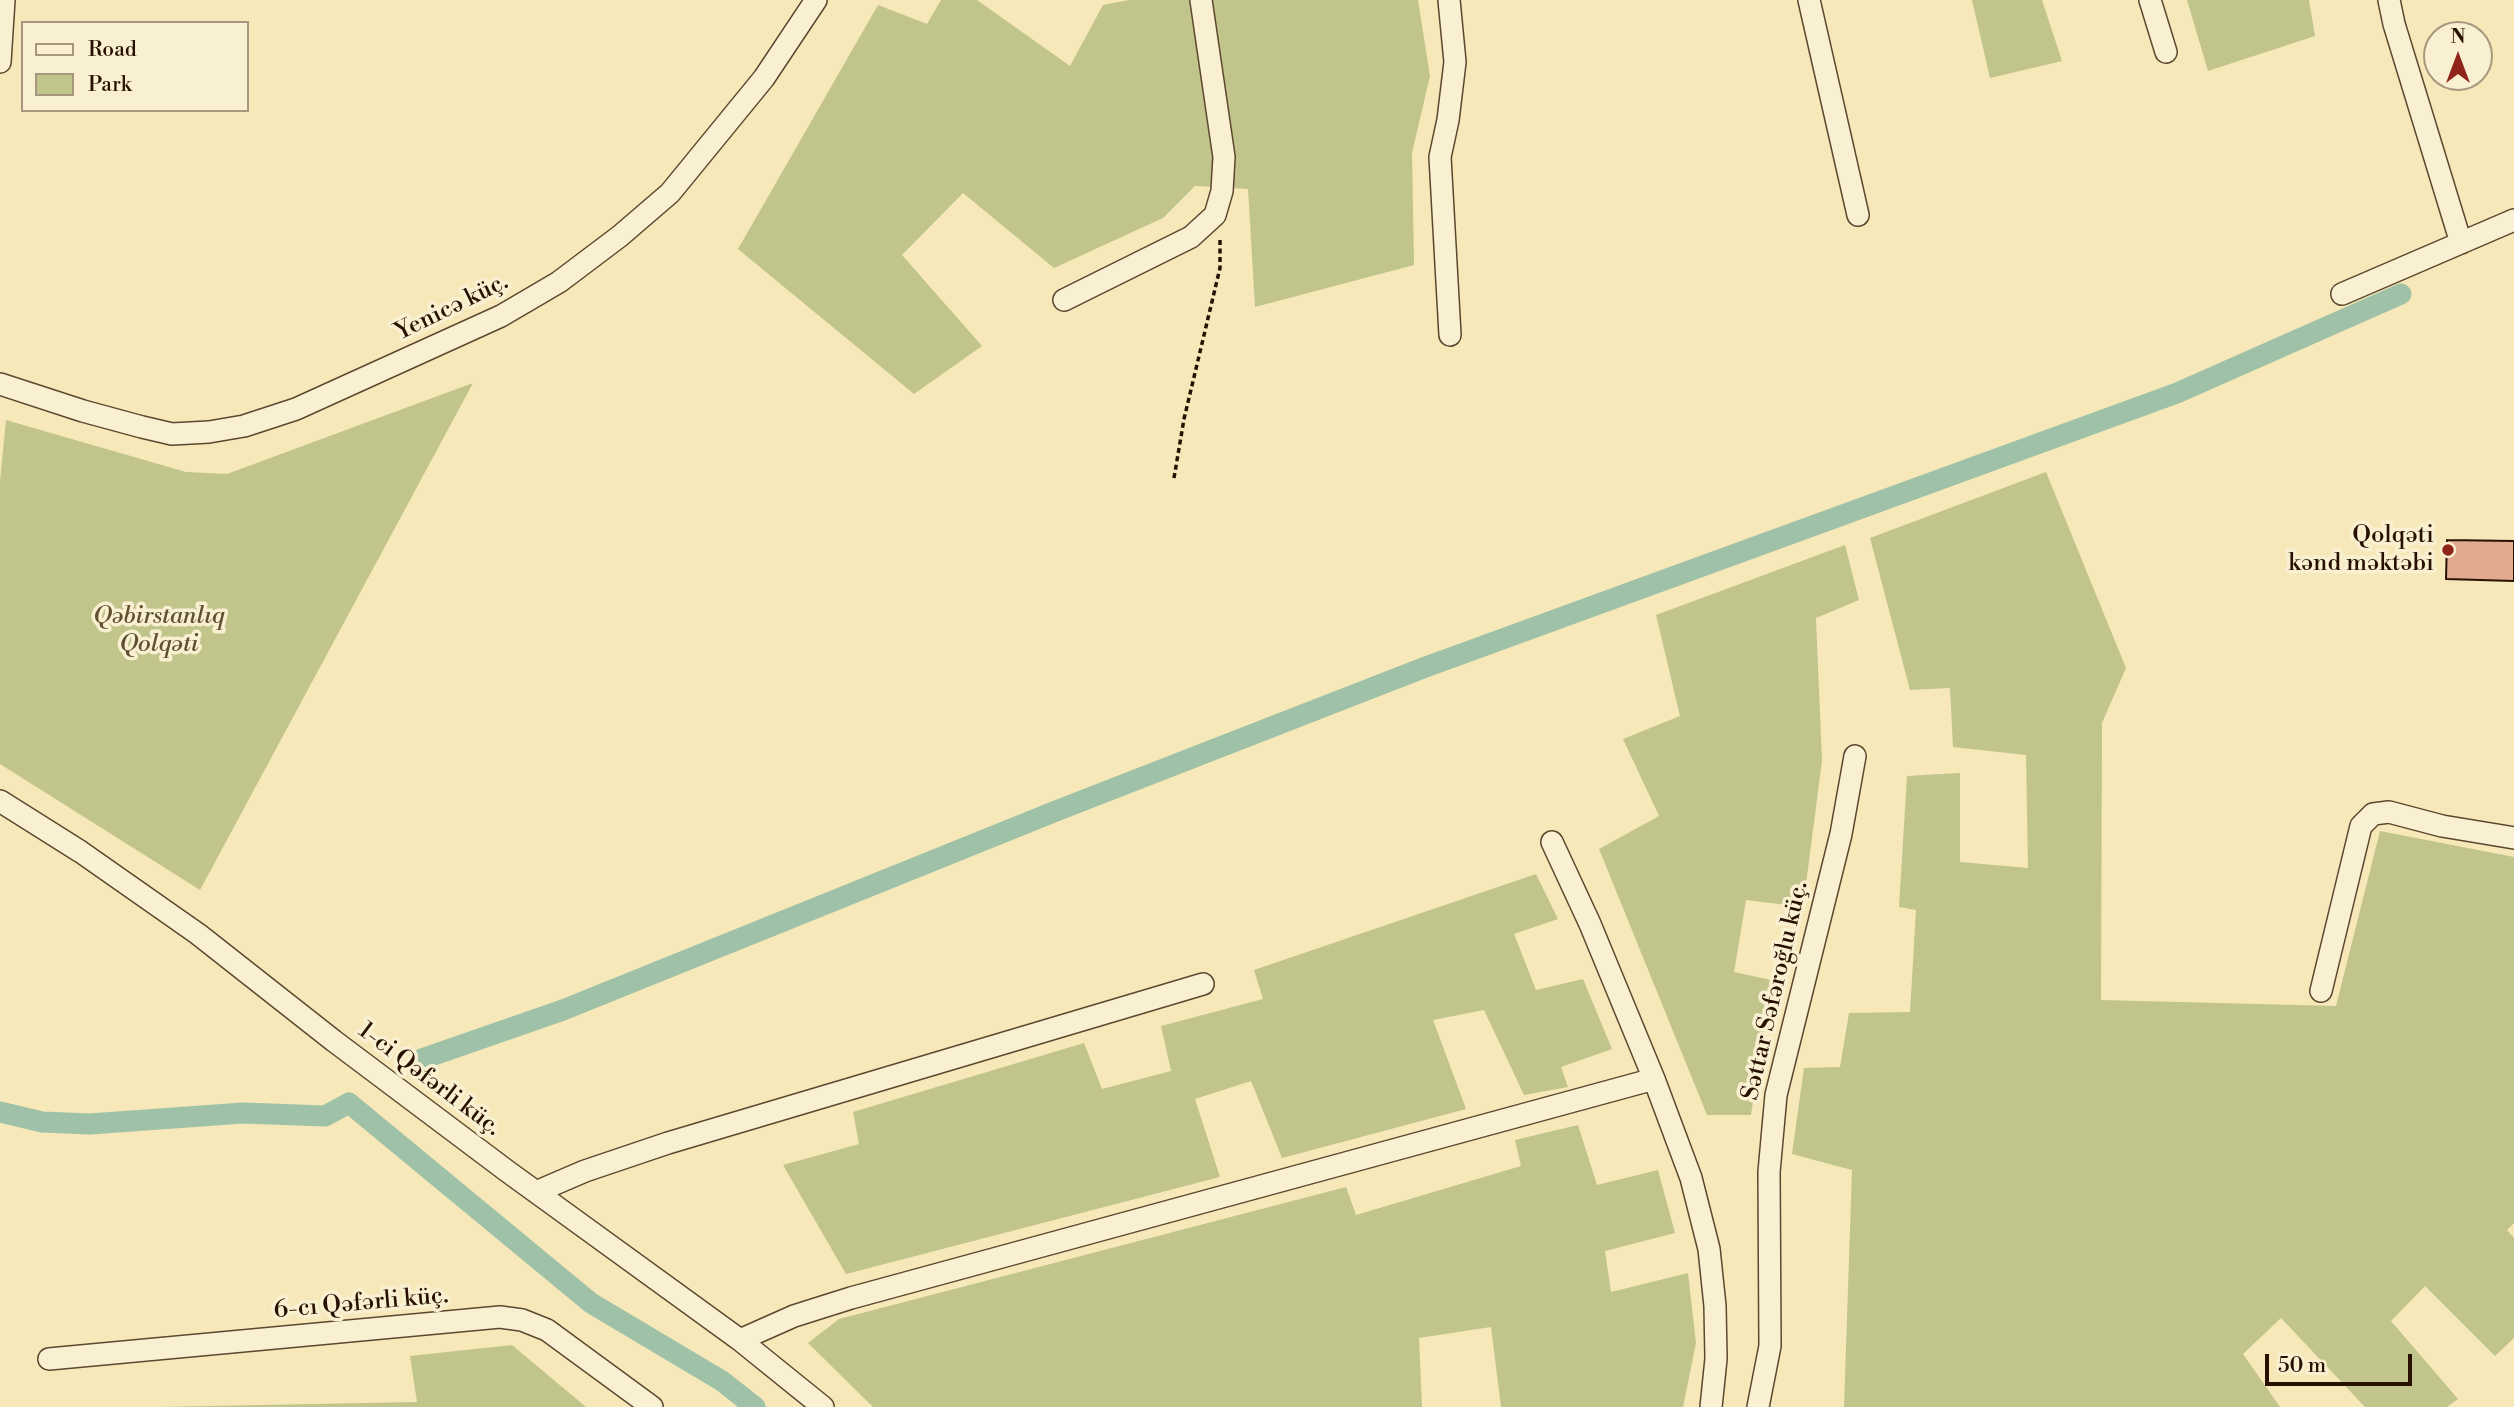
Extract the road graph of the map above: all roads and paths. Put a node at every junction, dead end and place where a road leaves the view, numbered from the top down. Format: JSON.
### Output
{"nodes":[{"id":1,"x":4,"y":0,"type":"edge"},
{"id":2,"x":816,"y":0,"type":"edge"},
{"id":3,"x":1201,"y":0,"type":"edge"},
{"id":4,"x":1449,"y":0,"type":"edge"},
{"id":5,"x":1809,"y":0,"type":"edge"},
{"id":6,"x":2150,"y":0,"type":"edge"},
{"id":7,"x":2389,"y":0,"type":"edge"},
{"id":8,"x":2166,"y":52,"type":"dead end"},
{"id":9,"x":0,"y":62,"type":"edge"},
{"id":10,"x":1215,"y":215,"type":"junction"},
{"id":11,"x":1858,"y":215,"type":"dead end"},
{"id":12,"x":2514,"y":220,"type":"edge"},
{"id":13,"x":2461,"y":243,"type":"junction"},
{"id":14,"x":2342,"y":294,"type":"dead end"},
{"id":15,"x":1064,"y":300,"type":"dead end"},
{"id":16,"x":1450,"y":335,"type":"dead end"},
{"id":17,"x":0,"y":384,"type":"edge"},
{"id":18,"x":1174,"y":478,"type":"dead end"},
{"id":19,"x":1855,"y":756,"type":"dead end"},
{"id":20,"x":0,"y":801,"type":"edge"},
{"id":21,"x":2514,"y":838,"type":"edge"},
{"id":22,"x":1552,"y":842,"type":"dead end"},
{"id":23,"x":1203,"y":984,"type":"dead end"},
{"id":24,"x":2320,"y":991,"type":"dead end"},
{"id":25,"x":1654,"y":1079,"type":"junction"},
{"id":26,"x":536,"y":1192,"type":"junction"},
{"id":27,"x":740,"y":1340,"type":"junction"},
{"id":28,"x":49,"y":1359,"type":"dead end"},
{"id":29,"x":652,"y":1407,"type":"edge"},
{"id":30,"x":823,"y":1407,"type":"edge"},
{"id":31,"x":1711,"y":1407,"type":"edge"},
{"id":32,"x":1758,"y":1407,"type":"edge"}],
"edges":[{"from":1,"to":9,"type":"street"},
{"from":2,"to":17,"type":"street","name":"Yenicə küç."},
{"from":3,"to":10,"type":"street"},
{"from":4,"to":16,"type":"street"},
{"from":5,"to":11,"type":"street"},
{"from":6,"to":8,"type":"street"},
{"from":7,"to":13,"type":"street"},
{"from":10,"to":15,"type":"street"},
{"from":10,"to":18,"type":"path"},
{"from":12,"to":13,"type":"street"},
{"from":13,"to":14,"type":"street"},
{"from":19,"to":32,"type":"street","name":"Səttar Səfəroğlu küç."},
{"from":20,"to":26,"type":"street","name":"1-ci Qəfərli küç."},
{"from":21,"to":24,"type":"street"},
{"from":22,"to":25,"type":"street"},
{"from":23,"to":26,"type":"street"},
{"from":25,"to":27,"type":"street"},
{"from":25,"to":31,"type":"street"},
{"from":26,"to":27,"type":"street","name":"1-ci Qəfərli küç."},
{"from":27,"to":30,"type":"street","name":"1-ci Qəfərli küç."},
{"from":28,"to":29,"type":"street","name":"6-cı Qəfərli küç."}]}
